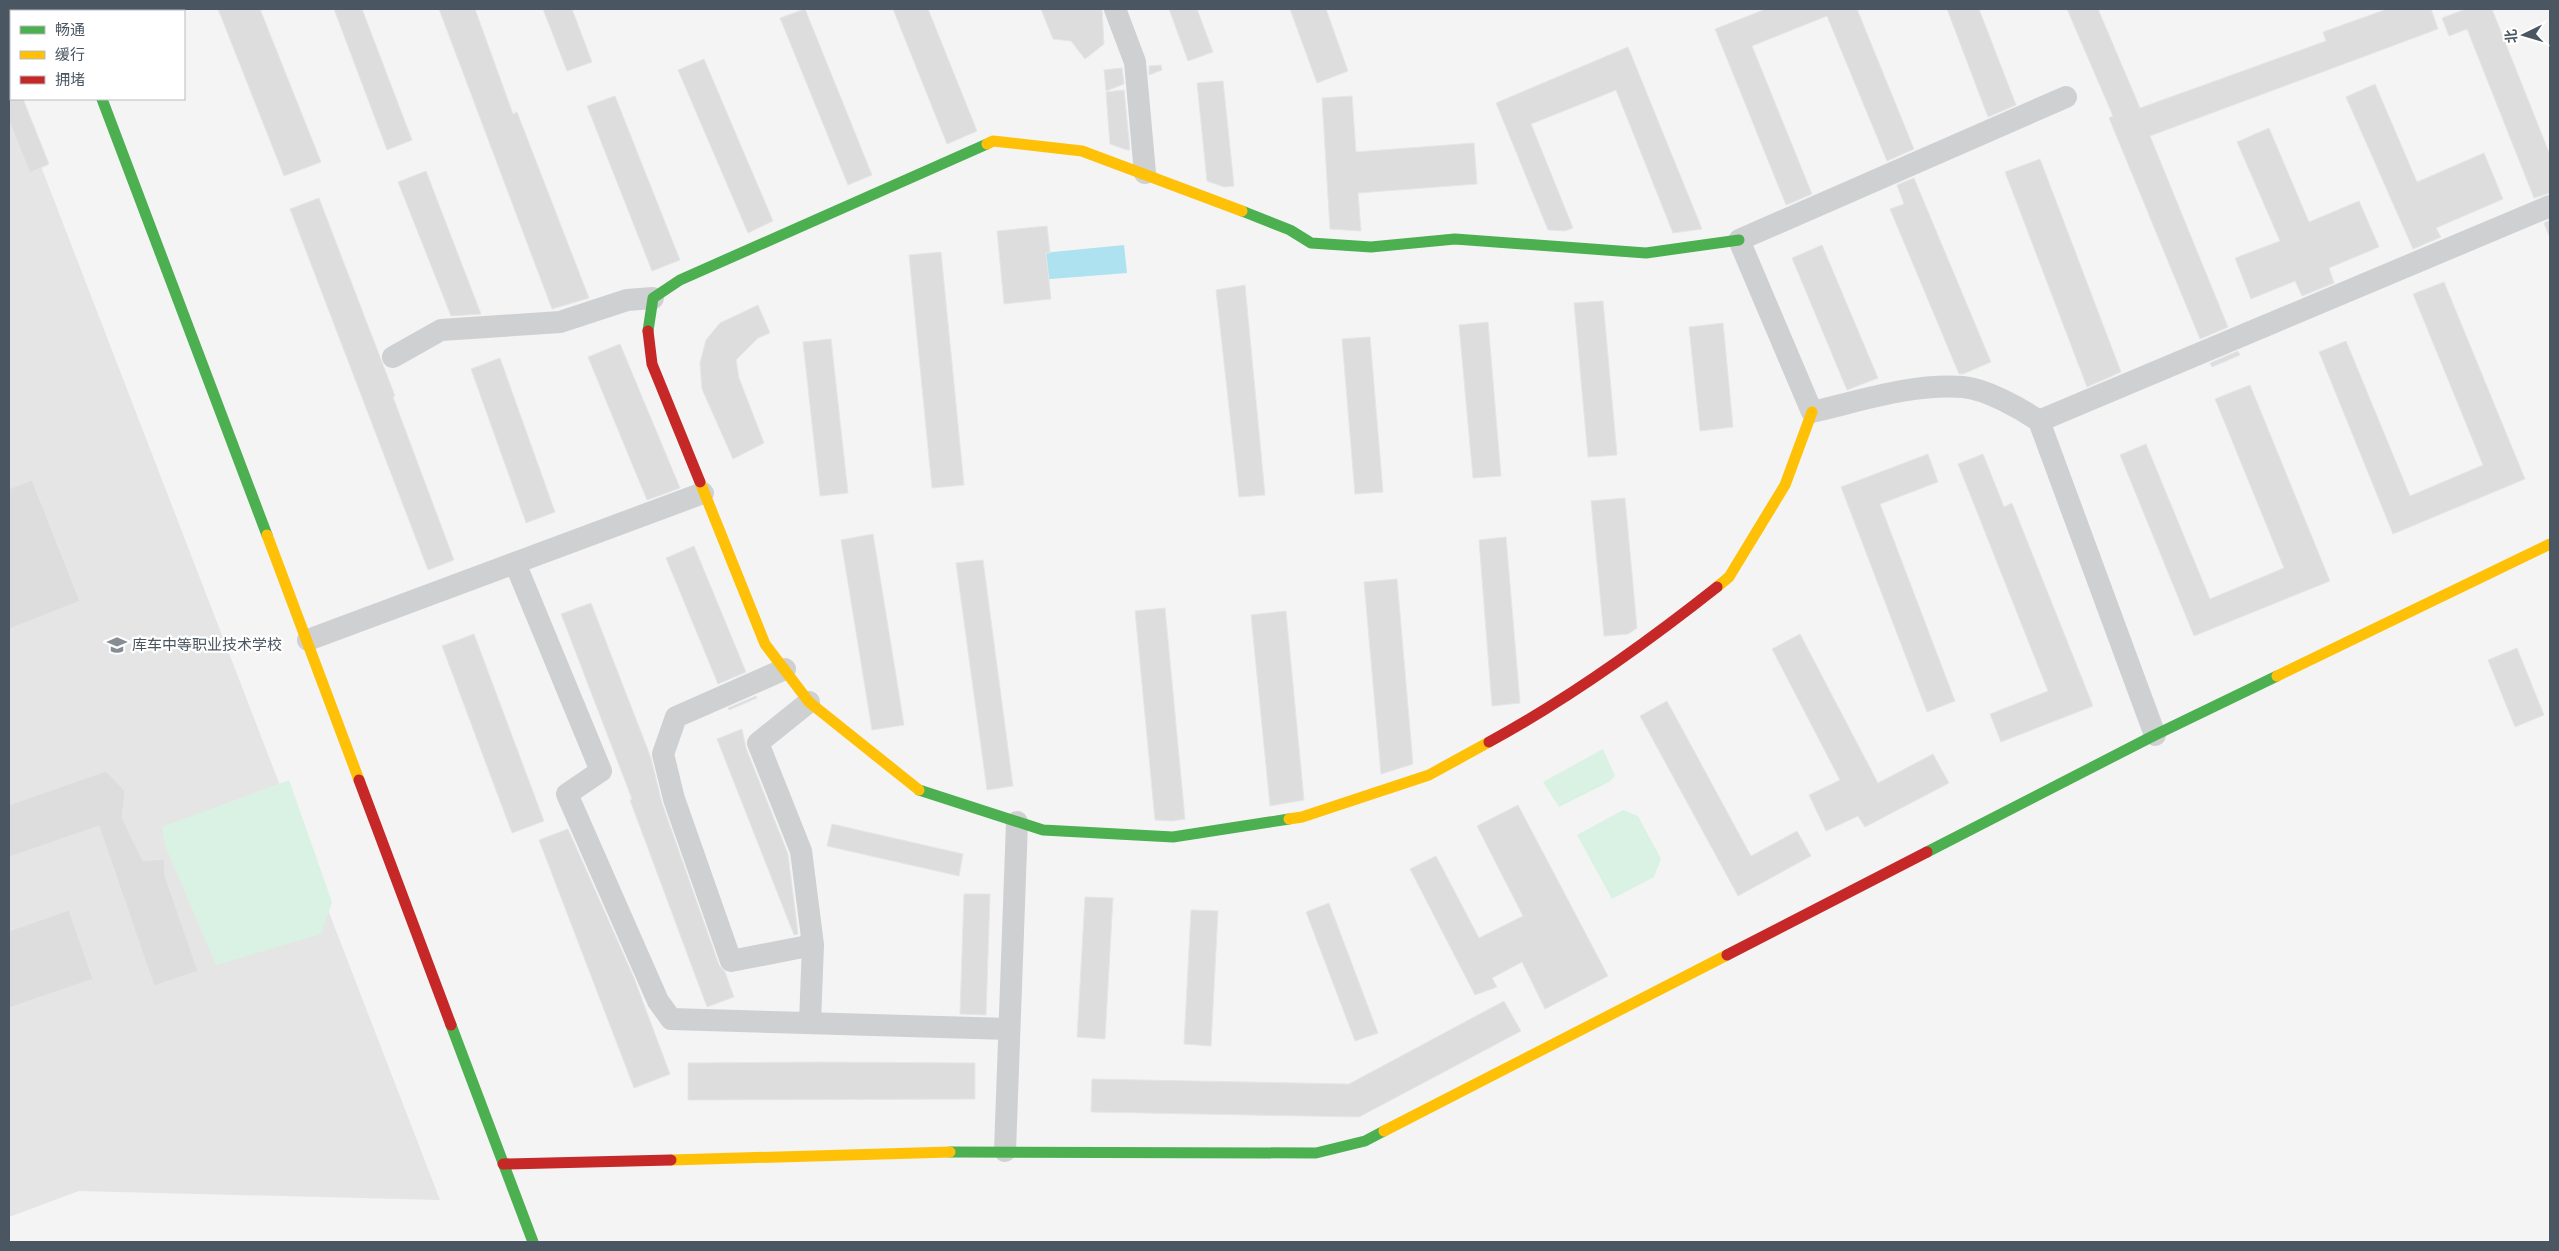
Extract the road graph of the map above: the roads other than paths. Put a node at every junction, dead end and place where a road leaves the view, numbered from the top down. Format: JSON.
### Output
{"nodes":[{"id":1,"x":1115,"y":9,"type":"edge"},
{"id":2,"x":2066,"y":96,"type":"dead end"},
{"id":3,"x":102,"y":100,"type":"edge"},
{"id":4,"x":1145,"y":173,"type":"junction"},
{"id":5,"x":2550,"y":206,"type":"edge"},
{"id":6,"x":1739,"y":240,"type":"junction"},
{"id":7,"x":653,"y":298,"type":"junction"},
{"id":8,"x":392,"y":357,"type":"dead end"},
{"id":9,"x":1812,"y":412,"type":"junction"},
{"id":10,"x":2039,"y":421,"type":"junction"},
{"id":11,"x":703,"y":493,"type":"junction"},
{"id":12,"x":2550,"y":544,"type":"edge"},
{"id":13,"x":515,"y":563,"type":"junction"},
{"id":14,"x":308,"y":640,"type":"junction"},
{"id":15,"x":785,"y":669,"type":"junction"},
{"id":16,"x":810,"y":702,"type":"junction"},
{"id":17,"x":2155,"y":734,"type":"junction"},
{"id":18,"x":1016,"y":822,"type":"junction"},
{"id":19,"x":813,"y":945,"type":"junction"},
{"id":20,"x":810,"y":1022,"type":"junction"},
{"id":21,"x":1009,"y":1029,"type":"junction"},
{"id":22,"x":1005,"y":1150,"type":"junction"},
{"id":23,"x":503,"y":1164,"type":"junction"},
{"id":24,"x":533,"y":1242,"type":"edge"}],
"edges":[{"from":1,"to":4,"type":"street"},
{"from":2,"to":6,"type":"street"},
{"from":3,"to":14,"type":"street"},
{"from":4,"to":6,"type":"street"},
{"from":4,"to":7,"type":"street"},
{"from":5,"to":10,"type":"street"},
{"from":6,"to":9,"type":"street"},
{"from":7,"to":8,"type":"street"},
{"from":7,"to":11,"type":"street"},
{"from":9,"to":10,"type":"street"},
{"from":9,"to":18,"type":"street"},
{"from":10,"to":17,"type":"street"},
{"from":11,"to":13,"type":"street"},
{"from":11,"to":15,"type":"street"},
{"from":12,"to":17,"type":"street"},
{"from":13,"to":14,"type":"street"},
{"from":13,"to":20,"type":"street"},
{"from":14,"to":23,"type":"street"},
{"from":15,"to":16,"type":"street"},
{"from":15,"to":19,"type":"street"},
{"from":16,"to":18,"type":"street"},
{"from":16,"to":19,"type":"street"},
{"from":17,"to":22,"type":"street"},
{"from":18,"to":21,"type":"street"},
{"from":19,"to":20,"type":"street"},
{"from":20,"to":21,"type":"street"},
{"from":21,"to":22,"type":"street"},
{"from":22,"to":23,"type":"street"},
{"from":23,"to":24,"type":"street"}]}
